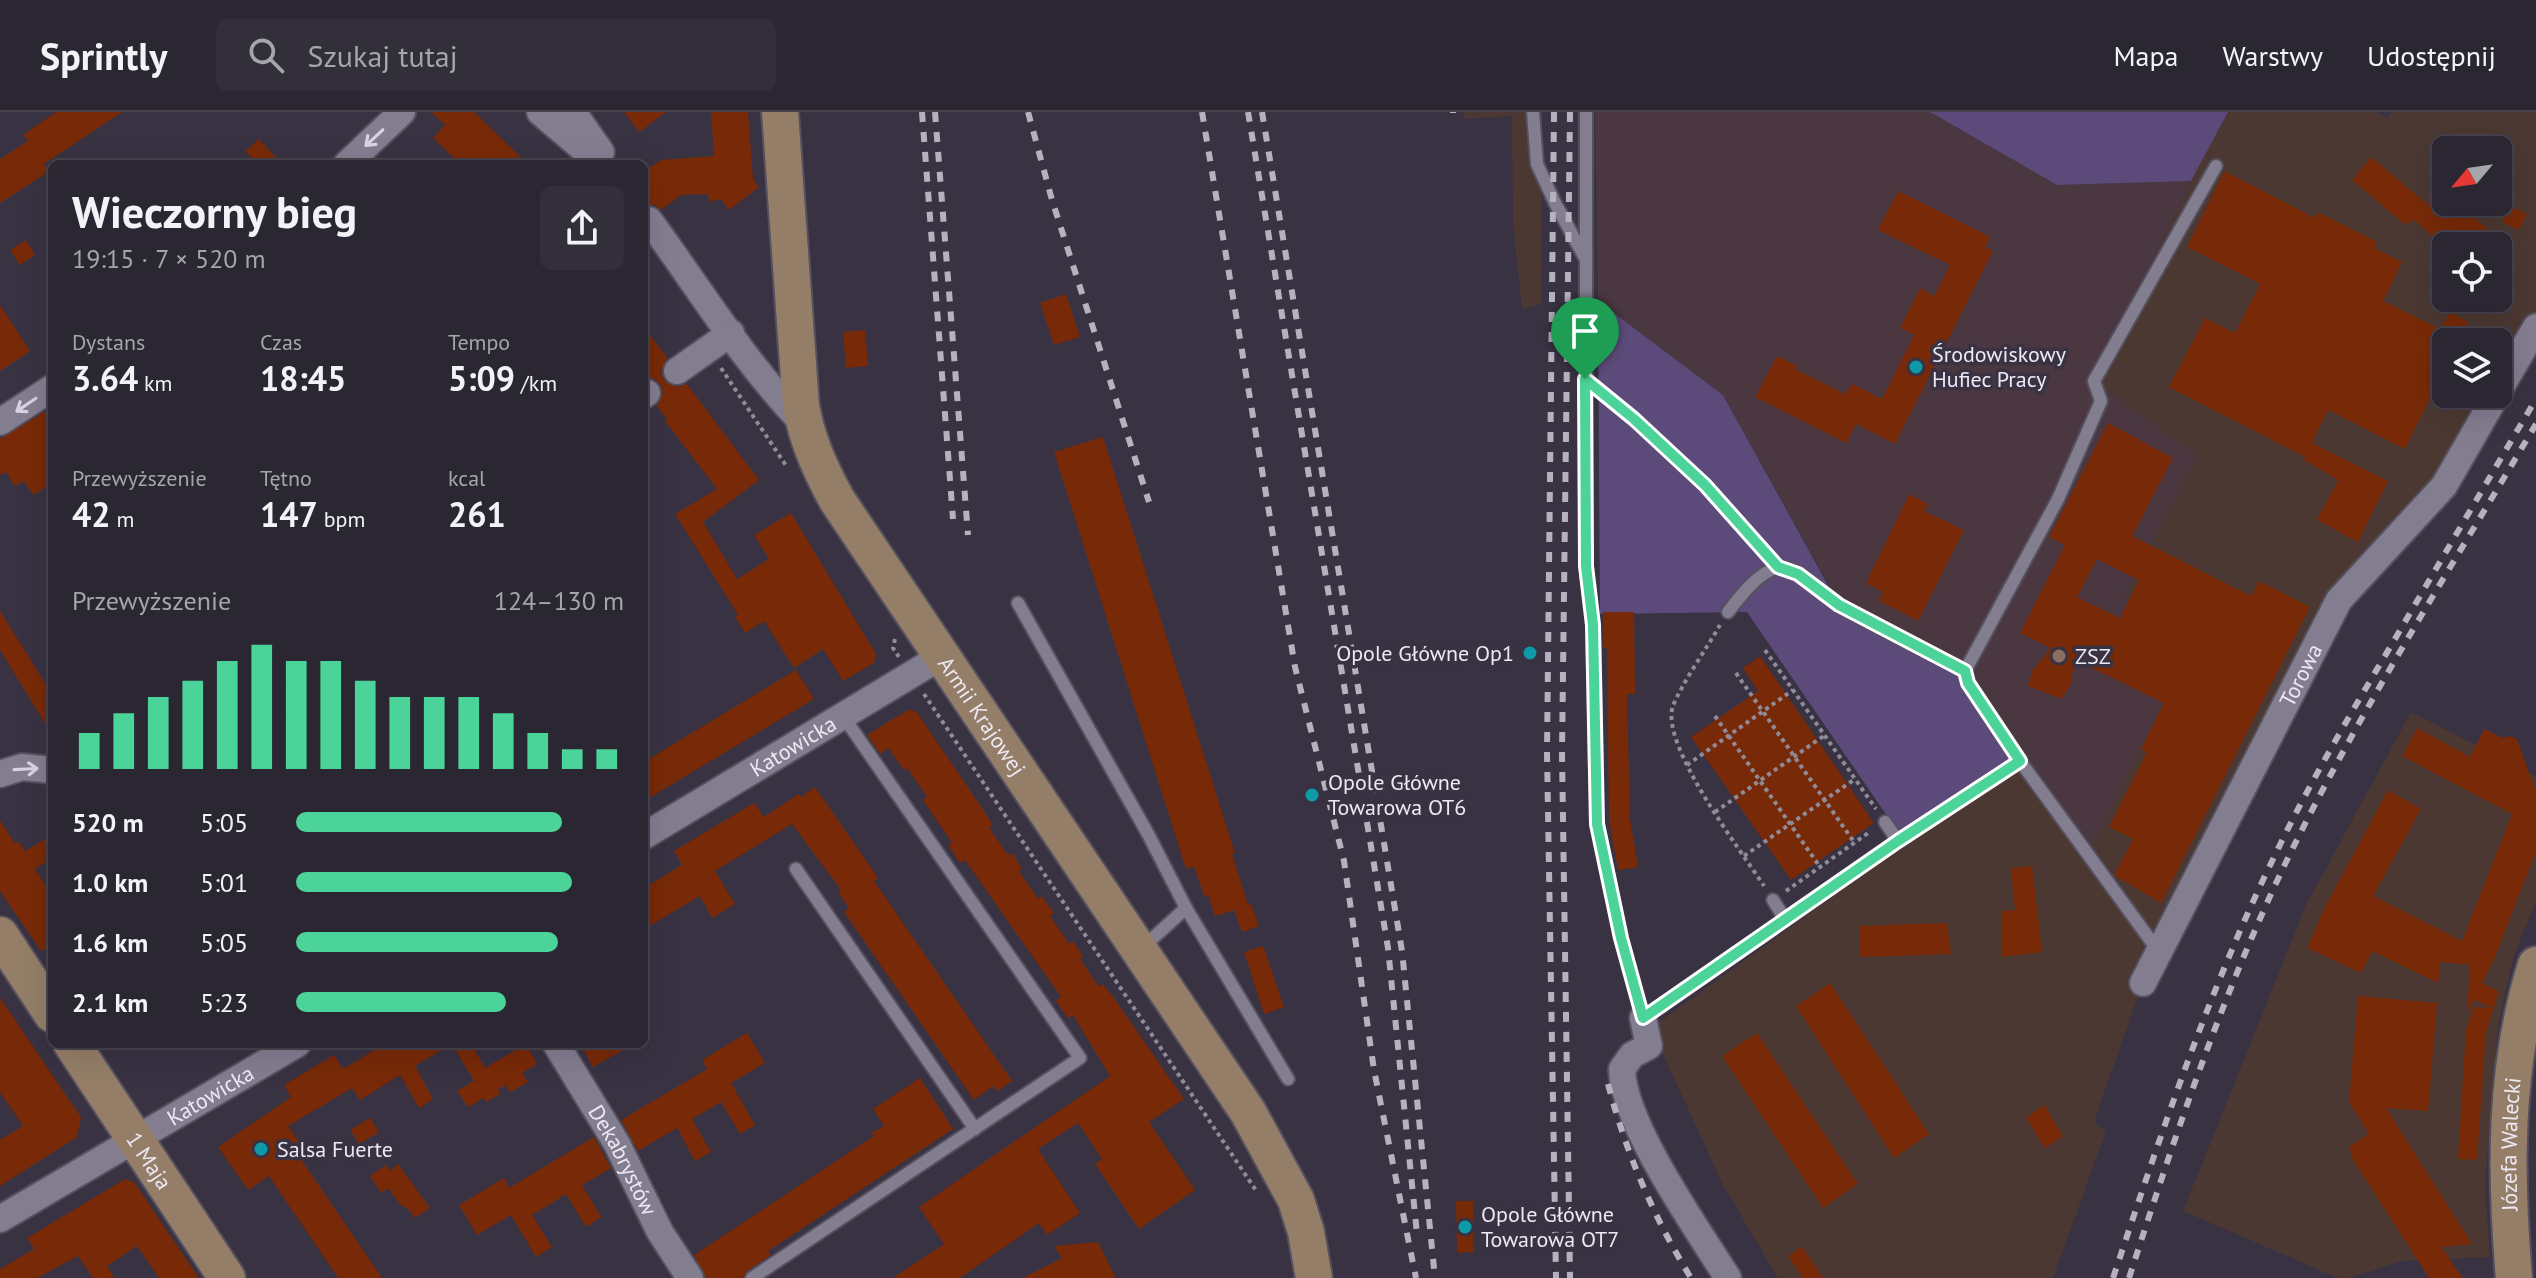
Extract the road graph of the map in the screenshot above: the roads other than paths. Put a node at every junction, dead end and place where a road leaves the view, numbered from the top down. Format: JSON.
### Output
{"nodes":[{"id":1,"x":402,"y":112,"type":"edge"},
{"id":2,"x":540,"y":112,"type":"edge"},
{"id":3,"x":573,"y":112,"type":"edge"},
{"id":4,"x":780,"y":112,"type":"edge"},
{"id":5,"x":1533,"y":112,"type":"edge"},
{"id":6,"x":1586,"y":112,"type":"edge"},
{"id":7,"x":351,"y":160,"type":"edge"},
{"id":8,"x":596,"y":160,"type":"edge"},
{"id":9,"x":606,"y":160,"type":"edge"},
{"id":10,"x":2216,"y":166,"type":"dead end"},
{"id":11,"x":649,"y":220,"type":"dead end"},
{"id":12,"x":1586,"y":259,"type":"junction"},
{"id":13,"x":2536,"y":327,"type":"edge"},
{"id":14,"x":731,"y":333,"type":"junction"},
{"id":15,"x":2512,"y":369,"type":"edge"},
{"id":16,"x":677,"y":371,"type":"dead end"},
{"id":17,"x":48,"y":391,"type":"edge"},
{"id":18,"x":2489,"y":408,"type":"edge"},
{"id":19,"x":0,"y":422,"type":"edge"},
{"id":20,"x":804,"y":424,"type":"junction"},
{"id":21,"x":1018,"y":603,"type":"dead end"},
{"id":22,"x":1728,"y":612,"type":"road end"},
{"id":23,"x":942,"y":656,"type":"junction"},
{"id":24,"x":1965,"y":671,"type":"junction"},
{"id":25,"x":843,"y":716,"type":"junction"},
{"id":26,"x":2020,"y":761,"type":"junction"},
{"id":27,"x":48,"y":770,"type":"edge"},
{"id":28,"x":0,"y":774,"type":"edge"},
{"id":29,"x":1885,"y":822,"type":"road end"},
{"id":30,"x":648,"y":834,"type":"edge"},
{"id":31,"x":1898,"y":841,"type":"junction"},
{"id":32,"x":796,"y":869,"type":"dead end"},
{"id":33,"x":1773,"y":900,"type":"road end"},
{"id":34,"x":1186,"y":908,"type":"junction"},
{"id":35,"x":1785,"y":919,"type":"junction"},
{"id":36,"x":0,"y":935,"type":"edge"},
{"id":37,"x":1138,"y":951,"type":"junction"},
{"id":38,"x":2159,"y":952,"type":"junction"},
{"id":39,"x":2536,"y":965,"type":"edge"},
{"id":40,"x":2143,"y":983,"type":"dead end"},
{"id":41,"x":48,"y":1008,"type":"edge"},
{"id":42,"x":1643,"y":1018,"type":"junction"},
{"id":43,"x":75,"y":1048,"type":"edge"},
{"id":44,"x":290,"y":1048,"type":"edge"},
{"id":45,"x":558,"y":1048,"type":"edge"},
{"id":46,"x":1288,"y":1079,"type":"dead end"},
{"id":47,"x":975,"y":1129,"type":"junction"},
{"id":48,"x":136,"y":1140,"type":"junction"},
{"id":49,"x":0,"y":1219,"type":"edge"},
{"id":50,"x":227,"y":1278,"type":"edge"},
{"id":51,"x":690,"y":1278,"type":"edge"},
{"id":52,"x":752,"y":1278,"type":"edge"},
{"id":53,"x":1314,"y":1278,"type":"edge"},
{"id":54,"x":1728,"y":1278,"type":"edge"},
{"id":55,"x":2514,"y":1278,"type":"edge"}],
"edges":[{"from":1,"to":7,"type":"street","one_way":true},
{"from":2,"to":8,"type":"street"},
{"from":3,"to":9,"type":"street"},
{"from":4,"to":20,"type":"street","name":"Armii Krajowej"},
{"from":5,"to":12,"type":"lane"},
{"from":6,"to":12,"type":"lane"},
{"from":10,"to":24,"type":"lane"},
{"from":11,"to":14,"type":"street"},
{"from":12,"to":42,"type":"lane"},
{"from":13,"to":15,"type":"street","name":"Torowa"},
{"from":14,"to":16,"type":"street"},
{"from":14,"to":20,"type":"street"},
{"from":17,"to":19,"type":"street","one_way":true},
{"from":18,"to":38,"type":"street","name":"Torowa"},
{"from":20,"to":23,"type":"street","name":"Armii Krajowej"},
{"from":21,"to":34,"type":"lane"},
{"from":22,"to":24,"type":"lane"},
{"from":23,"to":25,"type":"street","name":"Katowicka"},
{"from":23,"to":37,"type":"street","name":"Armii Krajowej"},
{"from":24,"to":26,"type":"lane"},
{"from":25,"to":30,"type":"street","name":"Katowicka"},
{"from":25,"to":47,"type":"lane"},
{"from":26,"to":31,"type":"lane"},
{"from":26,"to":38,"type":"lane"},
{"from":28,"to":27,"type":"street","one_way":true},
{"from":29,"to":31,"type":"lane"},
{"from":31,"to":35,"type":"lane"},
{"from":32,"to":47,"type":"lane"},
{"from":33,"to":35,"type":"lane"},
{"from":34,"to":37,"type":"lane"},
{"from":34,"to":46,"type":"lane"},
{"from":35,"to":42,"type":"lane"},
{"from":36,"to":41,"type":"street"},
{"from":37,"to":53,"type":"street","name":"Armii Krajowej"},
{"from":38,"to":40,"type":"street","name":"Torowa"},
{"from":39,"to":55,"type":"street","name":"Józefa Walecki"},
{"from":42,"to":54,"type":"street"},
{"from":43,"to":48,"type":"street","name":"1 Maja"},
{"from":44,"to":48,"type":"street","name":"Katowicka"},
{"from":45,"to":51,"type":"street","name":"Dekabrystów"},
{"from":47,"to":52,"type":"lane"},
{"from":48,"to":49,"type":"street","name":"Katowicka"},
{"from":48,"to":50,"type":"street","name":"1 Maja"}]}
